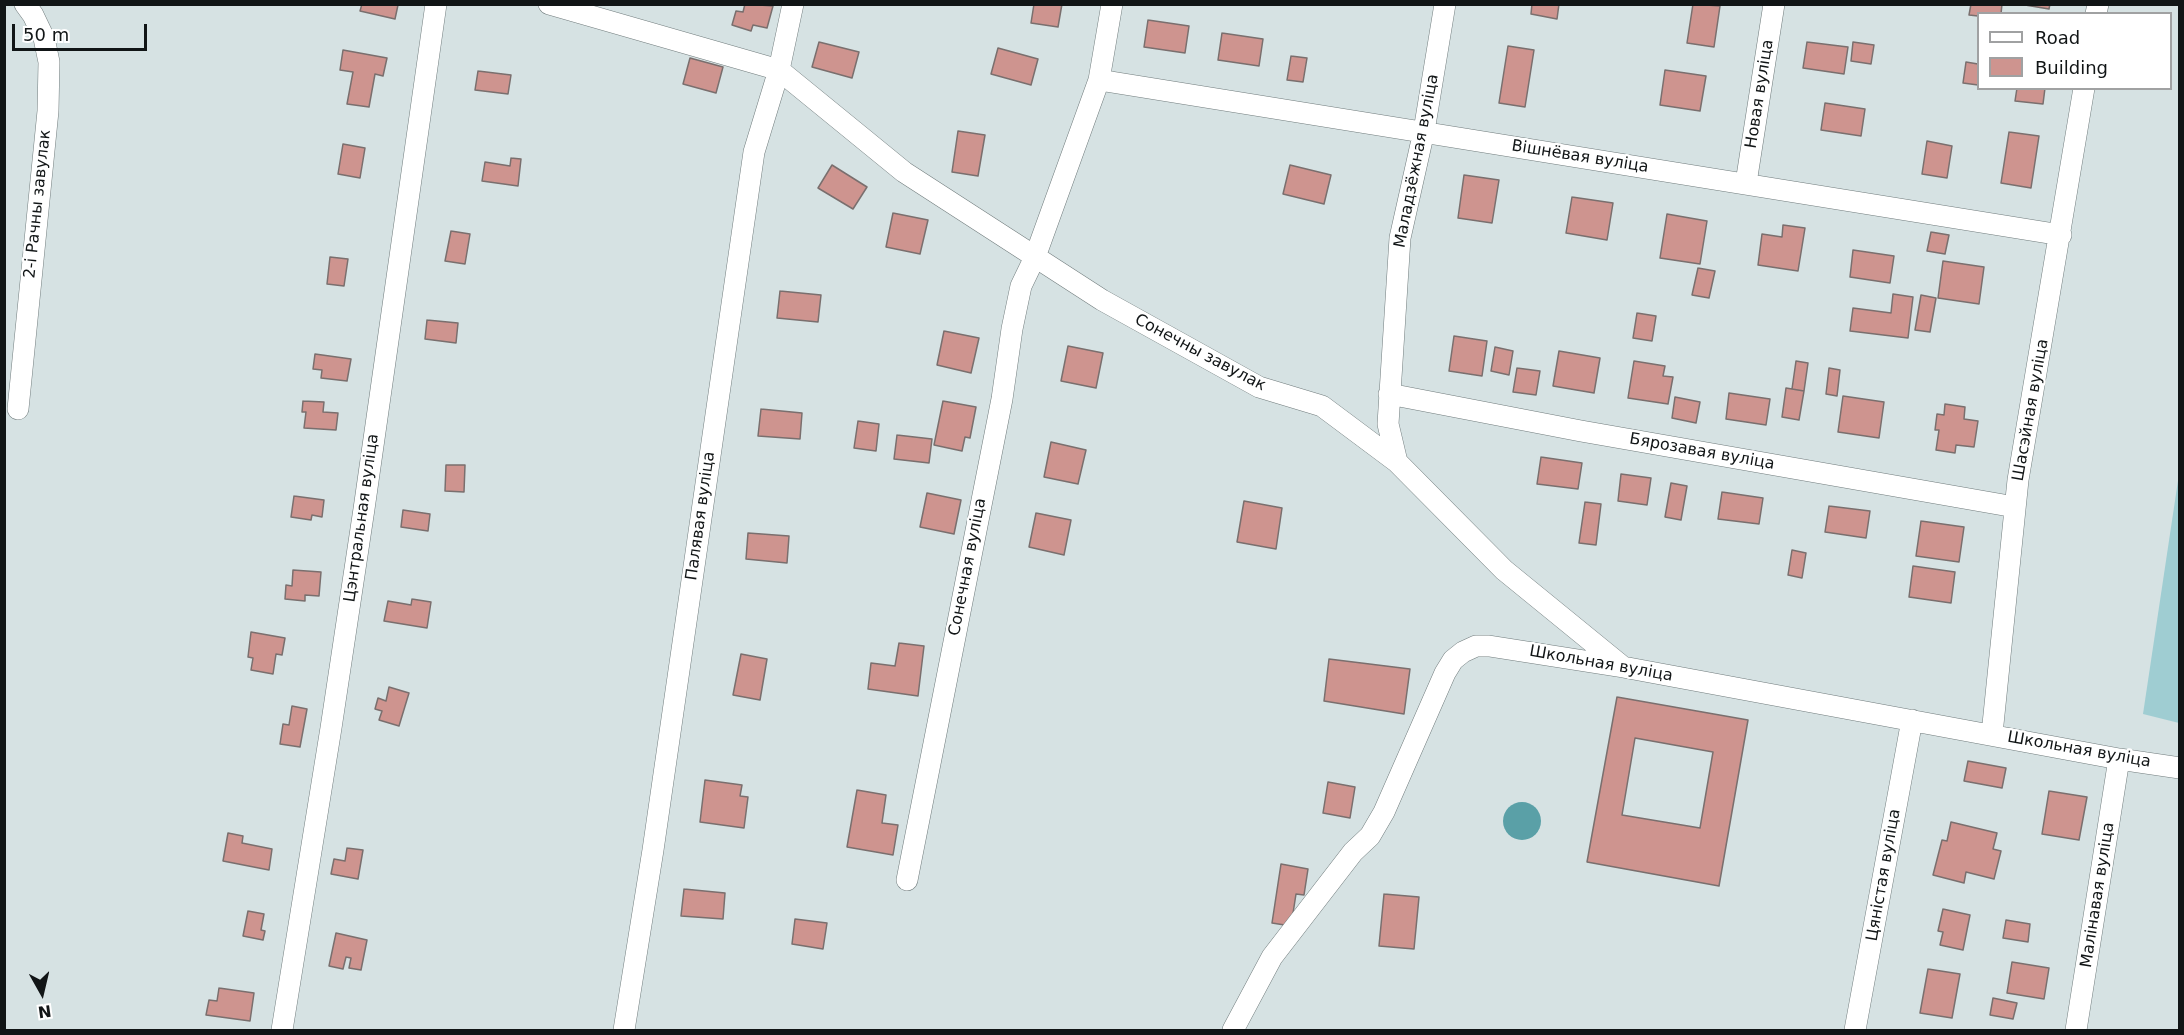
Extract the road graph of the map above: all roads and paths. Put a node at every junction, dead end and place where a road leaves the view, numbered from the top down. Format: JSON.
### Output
{"nodes":[{"id":1,"x":25,"y":4,"type":"edge"},
{"id":2,"x":436,"y":4,"type":"edge"},
{"id":3,"x":549,"y":4,"type":"edge"},
{"id":4,"x":793,"y":4,"type":"edge"},
{"id":5,"x":1112,"y":4,"type":"edge"},
{"id":6,"x":1445,"y":4,"type":"edge"},
{"id":7,"x":1774,"y":4,"type":"edge"},
{"id":8,"x":779,"y":70,"type":"junction"},
{"id":9,"x":1100,"y":80,"type":"junction"},
{"id":10,"x":2084,"y":90,"type":"edge"},
{"id":11,"x":1424,"y":131,"type":"junction"},
{"id":12,"x":1746,"y":183,"type":"junction"},
{"id":13,"x":2061,"y":236,"type":"junction"},
{"id":14,"x":1035,"y":257,"type":"junction"},
{"id":15,"x":1389,"y":394,"type":"junction"},
{"id":16,"x":18,"y":409,"type":"dead end"},
{"id":17,"x":1397,"y":462,"type":"junction"},
{"id":18,"x":2015,"y":507,"type":"junction"},
{"id":19,"x":1623,"y":667,"type":"junction"},
{"id":20,"x":1912,"y":720,"type":"junction"},
{"id":21,"x":1992,"y":734,"type":"junction"},
{"id":22,"x":2119,"y":759,"type":"junction"},
{"id":23,"x":2180,"y":768,"type":"edge"},
{"id":24,"x":907,"y":880,"type":"dead end"},
{"id":25,"x":282,"y":1030,"type":"edge"},
{"id":26,"x":624,"y":1030,"type":"edge"},
{"id":27,"x":1233,"y":1030,"type":"edge"},
{"id":28,"x":1856,"y":1030,"type":"edge"},
{"id":29,"x":2076,"y":1030,"type":"edge"}],
"edges":[{"from":1,"to":16,"type":"street","name":"2-і Рачны завулак"},
{"from":2,"to":25,"type":"street","name":"Цэнтральная вуліца"},
{"from":3,"to":8,"type":"street"},
{"from":4,"to":8,"type":"street","name":"Палявая вуліца"},
{"from":5,"to":9,"type":"street"},
{"from":6,"to":11,"type":"street","name":"Маладзёжная вуліца"},
{"from":7,"to":12,"type":"street","name":"Новая вуліца"},
{"from":8,"to":14,"type":"street","name":"Сонечны завулак"},
{"from":8,"to":26,"type":"street","name":"Палявая вуліца"},
{"from":9,"to":11,"type":"street","name":"Вішнёвая вуліца"},
{"from":9,"to":14,"type":"street"},
{"from":10,"to":13,"type":"street","name":"Шасэйная вуліца"},
{"from":11,"to":12,"type":"street","name":"Вішнёвая вуліца"},
{"from":11,"to":15,"type":"street","name":"Маладзёжная вуліца"},
{"from":12,"to":13,"type":"street","name":"Вішнёвая вуліца"},
{"from":13,"to":18,"type":"street","name":"Шасэйная вуліца"},
{"from":14,"to":17,"type":"street","name":"Сонечны завулак"},
{"from":14,"to":24,"type":"street","name":"Сонечная вуліца"},
{"from":15,"to":17,"type":"street","name":"Маладзёжная вуліца"},
{"from":15,"to":18,"type":"street","name":"Бярозавая вуліца"},
{"from":17,"to":19,"type":"street","name":"Сонечны завулак"},
{"from":18,"to":21,"type":"street","name":"Шасэйная вуліца"},
{"from":19,"to":20,"type":"street","name":"Школьная вуліца"},
{"from":19,"to":27,"type":"street","name":"Школьная вуліца"},
{"from":20,"to":21,"type":"street","name":"Школьная вуліца"},
{"from":20,"to":28,"type":"street","name":"Цяністая вуліца"},
{"from":21,"to":22,"type":"street","name":"Школьная вуліца"},
{"from":22,"to":23,"type":"street","name":"Школьная вуліца"},
{"from":22,"to":29,"type":"street","name":"Малінавая вуліца"}]}
